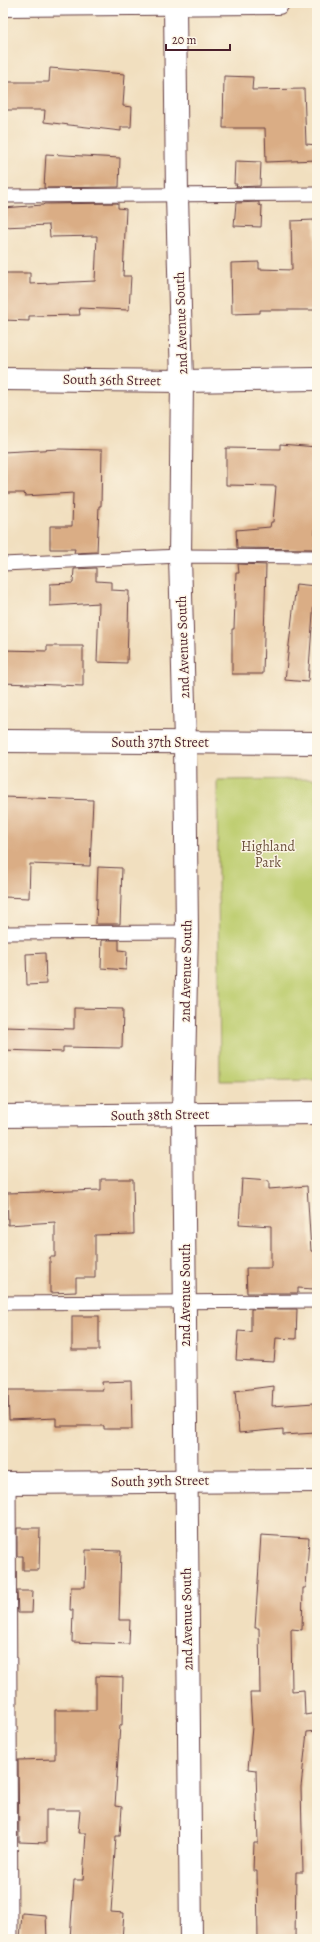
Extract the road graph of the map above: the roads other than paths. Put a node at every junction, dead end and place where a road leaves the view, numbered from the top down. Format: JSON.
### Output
{"nodes":[{"id":1,"x":278,"y":3,"type":"edge"},
{"id":2,"x":175,"y":4,"type":"edge"},
{"id":3,"x":3,"y":6,"type":"edge"},
{"id":4,"x":317,"y":194,"type":"edge"},
{"id":5,"x":3,"y":196,"type":"edge"},
{"id":6,"x":177,"y":196,"type":"junction"},
{"id":7,"x":317,"y":379,"type":"edge"},
{"id":8,"x":3,"y":380,"type":"edge"},
{"id":9,"x":182,"y":381,"type":"junction"},
{"id":10,"x":180,"y":556,"type":"junction"},
{"id":11,"x":317,"y":557,"type":"edge"},
{"id":12,"x":3,"y":564,"type":"edge"},
{"id":13,"x":3,"y":741,"type":"edge"},
{"id":14,"x":185,"y":742,"type":"junction"},
{"id":15,"x":317,"y":743,"type":"edge"},
{"id":16,"x":187,"y":932,"type":"junction"},
{"id":17,"x":3,"y":933,"type":"edge"},
{"id":18,"x":317,"y":1113,"type":"edge"},
{"id":19,"x":183,"y":1115,"type":"junction"},
{"id":20,"x":3,"y":1116,"type":"edge"},
{"id":21,"x":317,"y":1301,"type":"edge"},
{"id":22,"x":3,"y":1303,"type":"edge"},
{"id":23,"x":186,"y":1303,"type":"junction"},
{"id":24,"x":186,"y":1481,"type":"junction"},
{"id":25,"x":317,"y":1481,"type":"edge"},
{"id":26,"x":6,"y":1483,"type":"edge"},
{"id":27,"x":11,"y":1939,"type":"edge"},
{"id":28,"x":191,"y":1939,"type":"edge"}],
"edges":[{"from":1,"to":2,"type":"street"},
{"from":2,"to":3,"type":"street"},
{"from":2,"to":6,"type":"street","name":"2nd Avenue South"},
{"from":4,"to":6,"type":"lane"},
{"from":5,"to":6,"type":"lane"},
{"from":6,"to":9,"type":"street","name":"2nd Avenue South"},
{"from":7,"to":9,"type":"street","name":"South 36th Street"},
{"from":8,"to":9,"type":"street","name":"South 36th Street"},
{"from":9,"to":10,"type":"street","name":"2nd Avenue South"},
{"from":10,"to":11,"type":"lane"},
{"from":10,"to":12,"type":"lane"},
{"from":10,"to":14,"type":"street","name":"2nd Avenue South"},
{"from":13,"to":14,"type":"street","name":"South 37th Street"},
{"from":14,"to":15,"type":"street","name":"South 37th Street"},
{"from":14,"to":16,"type":"street","name":"2nd Avenue South"},
{"from":16,"to":17,"type":"lane"},
{"from":16,"to":19,"type":"street","name":"2nd Avenue South"},
{"from":18,"to":19,"type":"street","name":"South 38th Street"},
{"from":19,"to":20,"type":"street","name":"South 38th Street"},
{"from":19,"to":23,"type":"street","name":"2nd Avenue South"},
{"from":21,"to":23,"type":"lane"},
{"from":22,"to":23,"type":"lane"},
{"from":23,"to":24,"type":"street","name":"2nd Avenue South"},
{"from":24,"to":25,"type":"street","name":"South 39th Street"},
{"from":24,"to":26,"type":"street","name":"South 39th Street"},
{"from":24,"to":28,"type":"street","name":"2nd Avenue South"},
{"from":26,"to":27,"type":"lane"}]}
